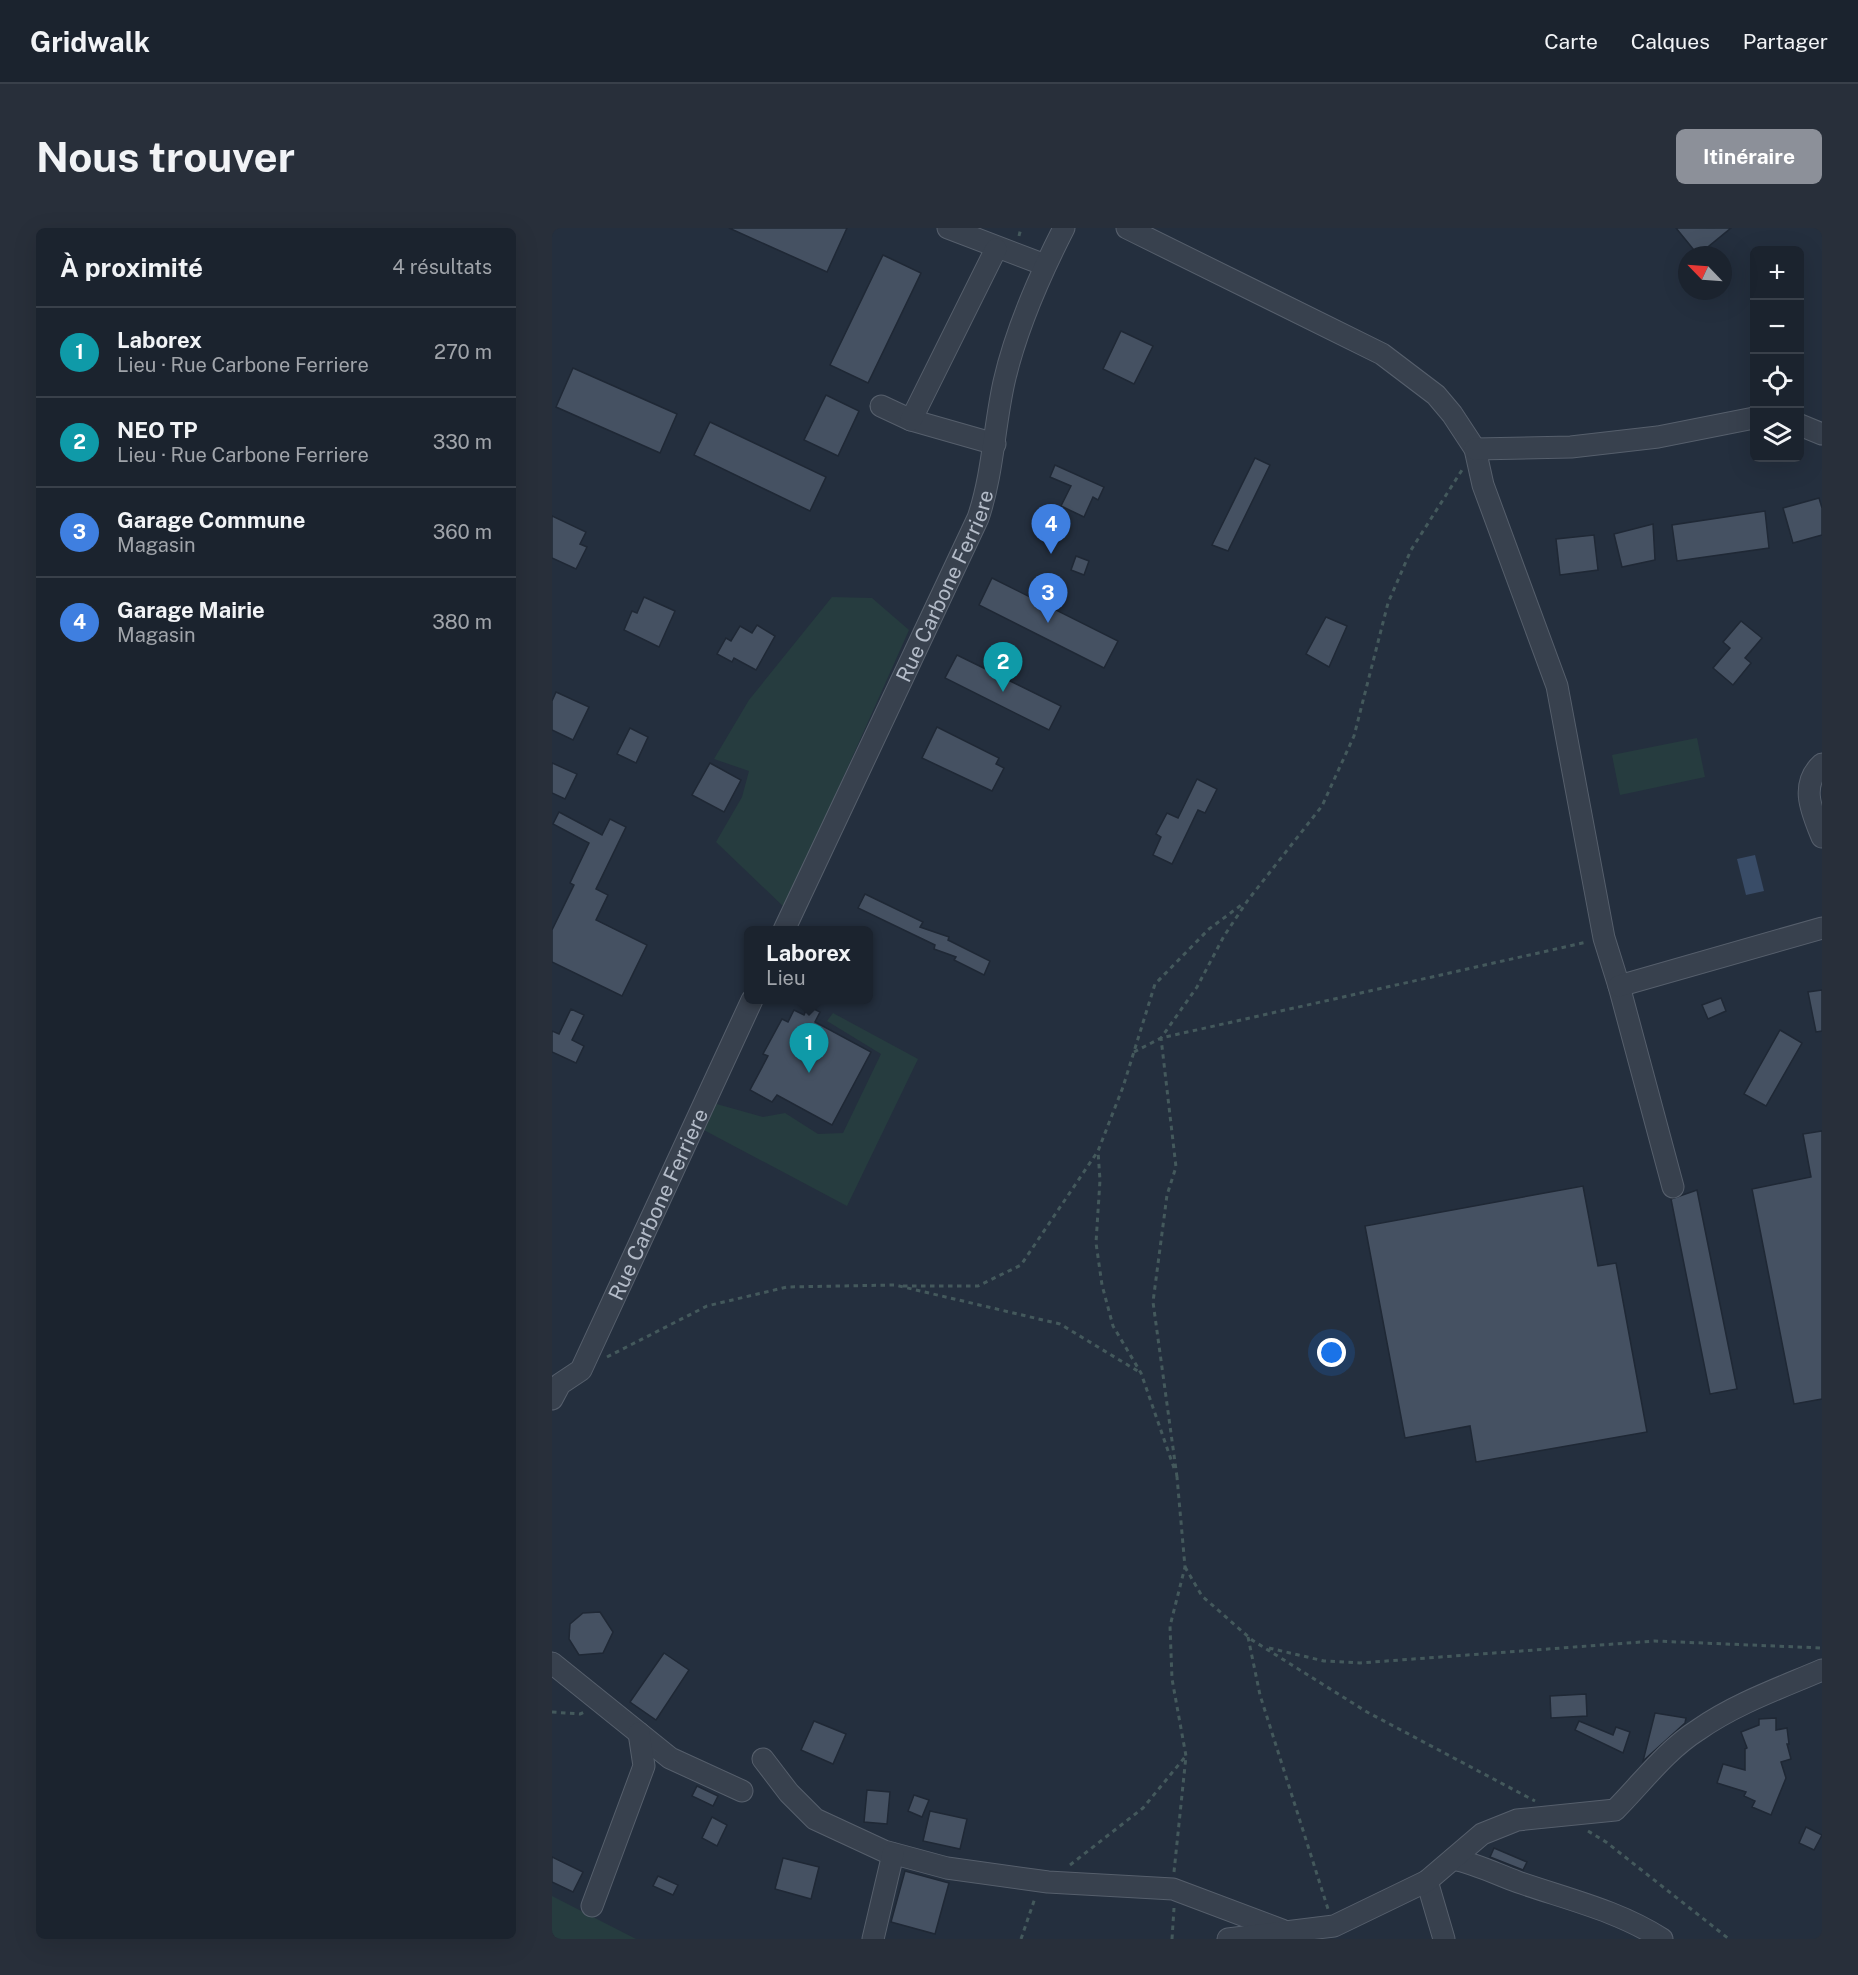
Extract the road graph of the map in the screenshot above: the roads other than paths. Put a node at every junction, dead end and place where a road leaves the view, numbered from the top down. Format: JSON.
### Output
{"nodes":[{"id":1,"x":948,"y":228,"type":"edge"},
{"id":2,"x":1064,"y":228,"type":"edge"},
{"id":3,"x":1127,"y":228,"type":"edge"},
{"id":4,"x":996,"y":249,"type":"junction"},
{"id":5,"x":1045,"y":265,"type":"junction"},
{"id":6,"x":881,"y":405,"type":"dead end"},
{"id":7,"x":1750,"y":419,"type":"edge"},
{"id":8,"x":911,"y":420,"type":"junction"},
{"id":9,"x":1804,"y":427,"type":"edge"},
{"id":10,"x":1822,"y":434,"type":"edge"},
{"id":11,"x":995,"y":444,"type":"junction"},
{"id":12,"x":1475,"y":449,"type":"junction"},
{"id":13,"x":1822,"y":764,"type":"edge"},
{"id":14,"x":1822,"y":837,"type":"edge"},
{"id":15,"x":786,"y":926,"type":"edge"},
{"id":16,"x":1822,"y":928,"type":"edge"},
{"id":17,"x":1619,"y":986,"type":"junction"},
{"id":18,"x":750,"y":1004,"type":"edge"},
{"id":19,"x":1673,"y":1187,"type":"dead end"},
{"id":20,"x":555,"y":1388,"type":"edge"},
{"id":21,"x":552,"y":1664,"type":"edge"},
{"id":22,"x":1822,"y":1670,"type":"edge"},
{"id":23,"x":639,"y":1733,"type":"junction"},
{"id":24,"x":763,"y":1759,"type":"dead end"},
{"id":25,"x":742,"y":1791,"type":"dead end"},
{"id":26,"x":893,"y":1854,"type":"junction"},
{"id":27,"x":1453,"y":1859,"type":"junction"},
{"id":28,"x":1427,"y":1881,"type":"junction"},
{"id":29,"x":592,"y":1906,"type":"dead end"},
{"id":30,"x":1282,"y":1931,"type":"junction"},
{"id":31,"x":1334,"y":1932,"type":"edge"},
{"id":32,"x":1250,"y":1937,"type":"edge"},
{"id":33,"x":873,"y":1939,"type":"edge"},
{"id":34,"x":1228,"y":1939,"type":"edge"},
{"id":35,"x":1444,"y":1939,"type":"edge"},
{"id":36,"x":1662,"y":1939,"type":"edge"}],
"edges":[{"from":1,"to":4,"type":"street"},
{"from":2,"to":5,"type":"street","name":"Rue Carbone Ferriere"},
{"from":3,"to":12,"type":"street"},
{"from":4,"to":5,"type":"street"},
{"from":4,"to":8,"type":"street"},
{"from":5,"to":11,"type":"street","name":"Rue Carbone Ferriere"},
{"from":6,"to":8,"type":"street"},
{"from":7,"to":12,"type":"street"},
{"from":8,"to":11,"type":"street"},
{"from":9,"to":10,"type":"street"},
{"from":11,"to":15,"type":"street","name":"Rue Carbone Ferriere"},
{"from":12,"to":17,"type":"street"},
{"from":13,"to":14,"type":"street"},
{"from":16,"to":17,"type":"street"},
{"from":17,"to":19,"type":"street"},
{"from":18,"to":20,"type":"street","name":"Rue Carbone Ferriere"},
{"from":21,"to":23,"type":"street"},
{"from":22,"to":27,"type":"street"},
{"from":23,"to":25,"type":"street"},
{"from":23,"to":29,"type":"street"},
{"from":24,"to":26,"type":"street"},
{"from":26,"to":30,"type":"street"},
{"from":26,"to":33,"type":"street"},
{"from":27,"to":28,"type":"street"},
{"from":27,"to":36,"type":"street"},
{"from":28,"to":31,"type":"street"},
{"from":28,"to":35,"type":"street"},
{"from":30,"to":31,"type":"street"},
{"from":30,"to":32,"type":"street"},
{"from":32,"to":34,"type":"street"}]}
